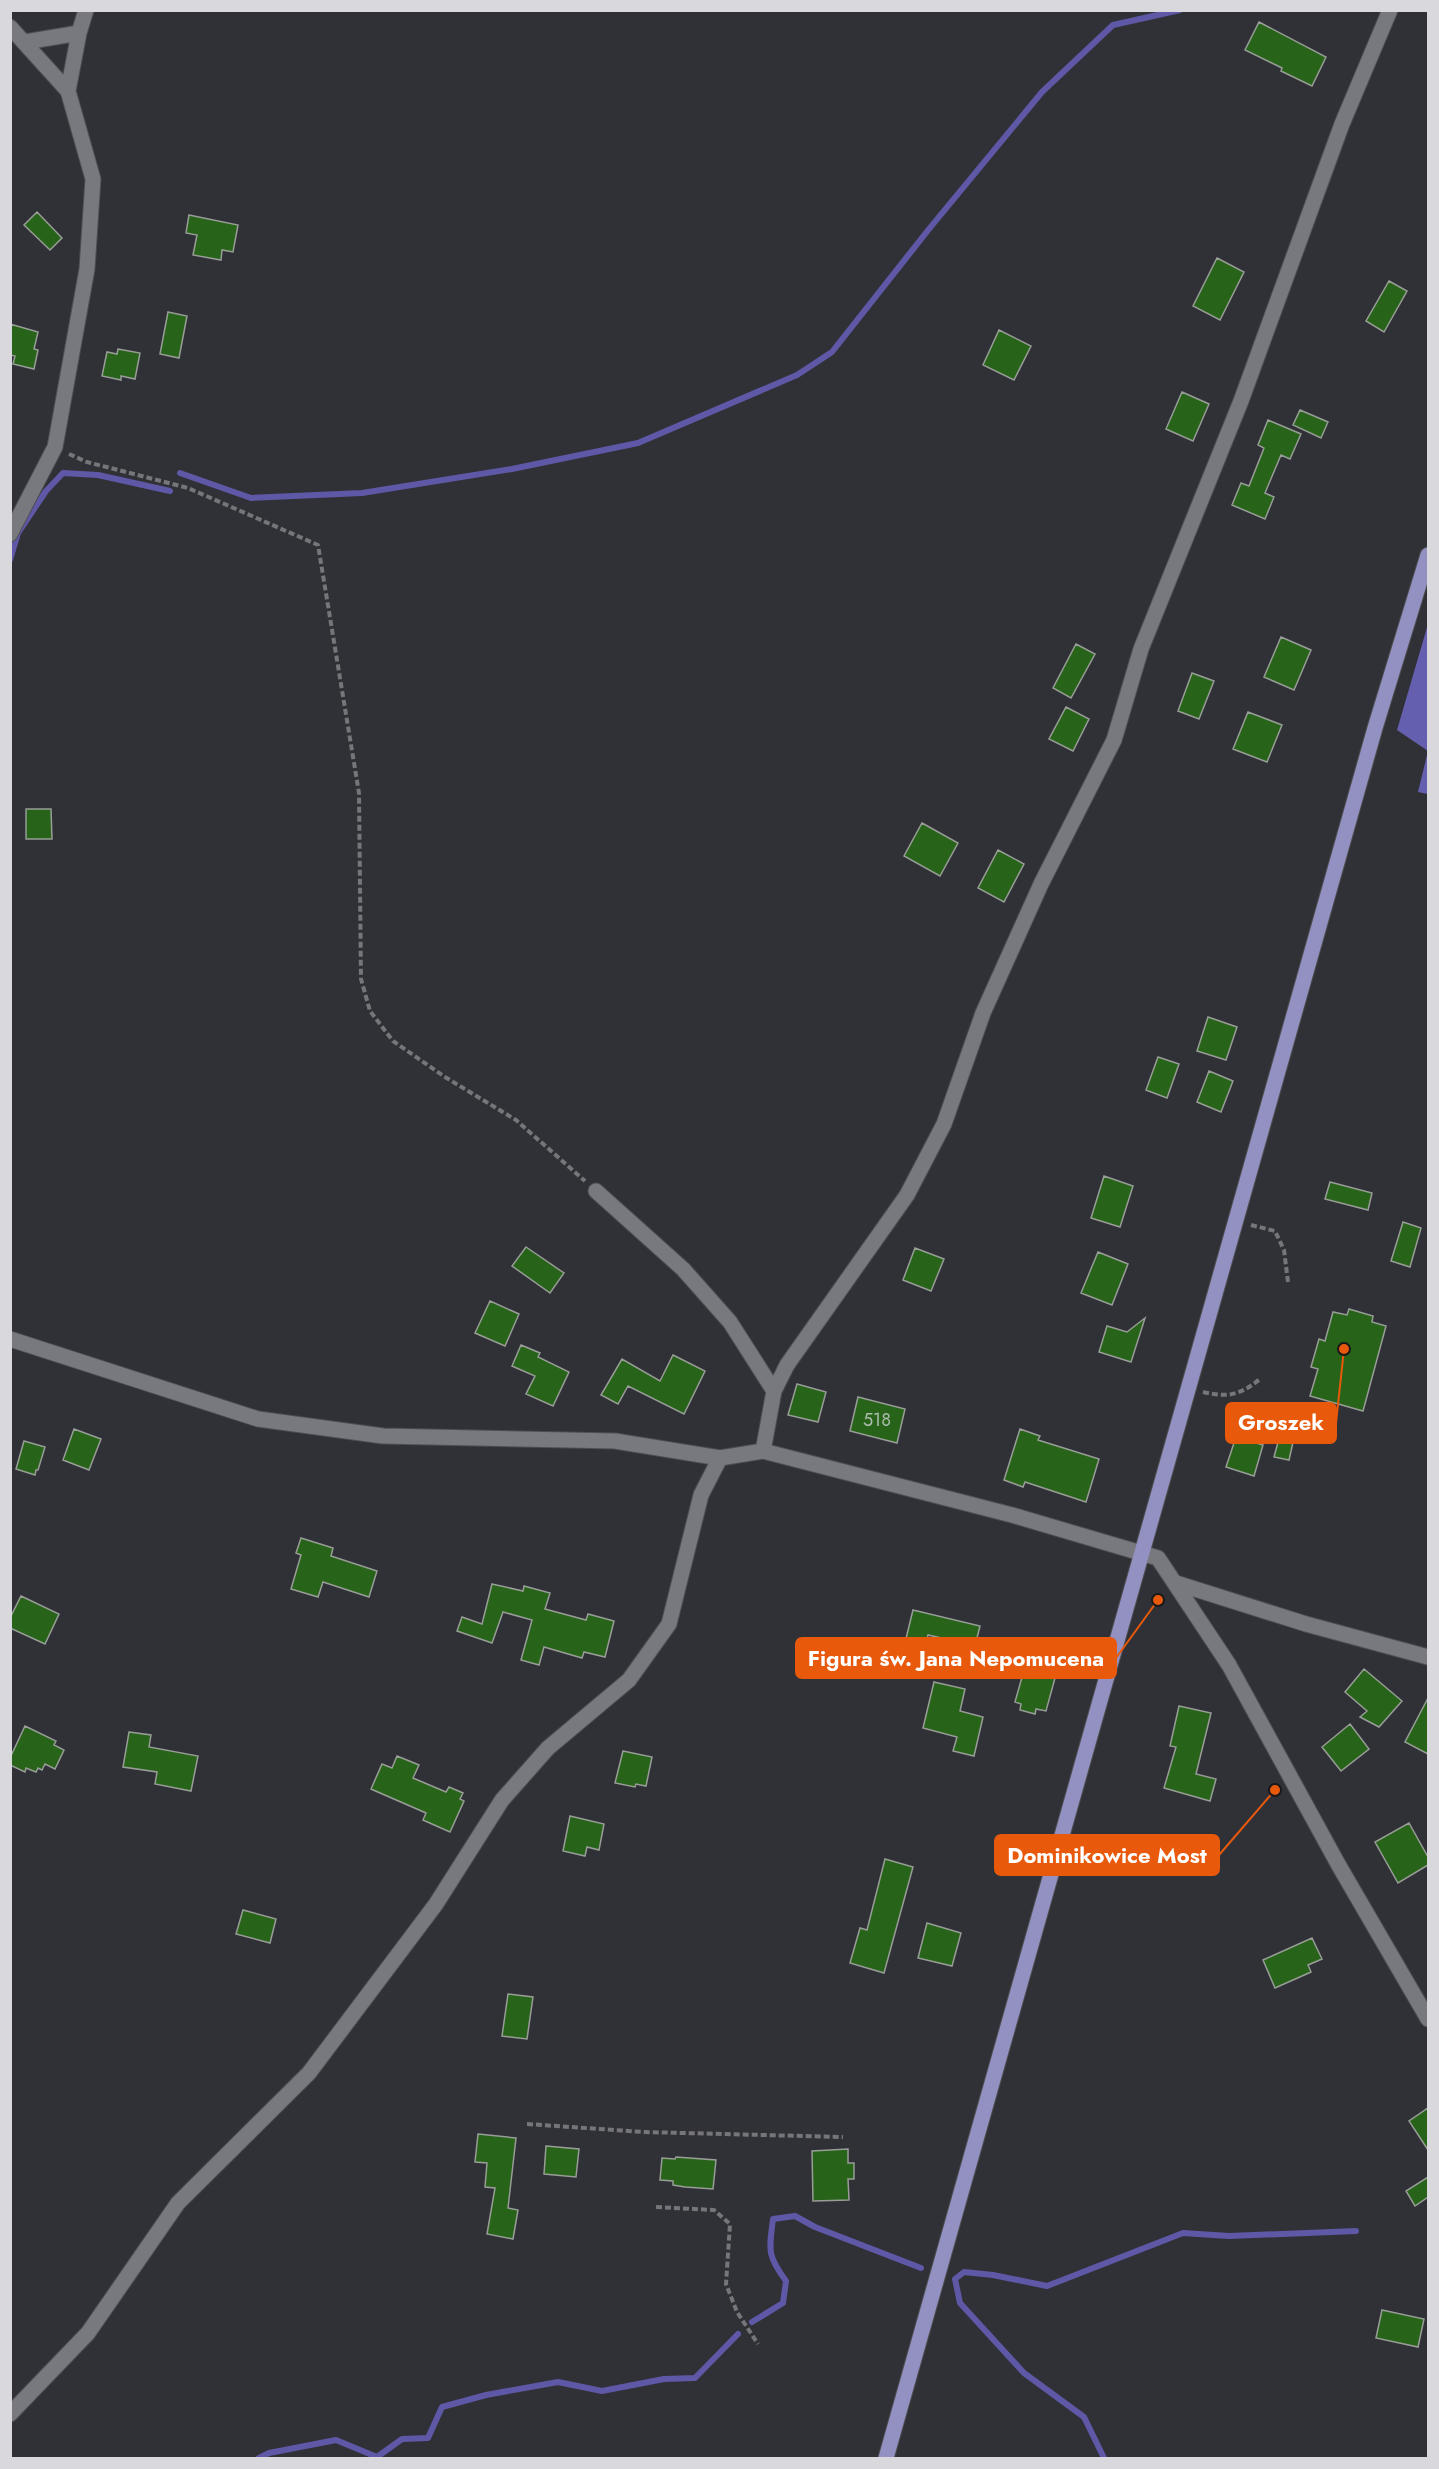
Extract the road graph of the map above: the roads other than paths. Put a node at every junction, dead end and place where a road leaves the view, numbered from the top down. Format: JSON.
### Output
{"nodes":[{"id":1,"x":86,"y":10,"type":"edge"},
{"id":2,"x":1390,"y":10,"type":"edge"},
{"id":3,"x":10,"y":27,"type":"edge"},
{"id":4,"x":79,"y":33,"type":"junction"},
{"id":5,"x":25,"y":42,"type":"junction"},
{"id":6,"x":68,"y":91,"type":"junction"},
{"id":7,"x":10,"y":534,"type":"edge"},
{"id":8,"x":1428,"y":555,"type":"edge"},
{"id":9,"x":597,"y":1191,"type":"road end"},
{"id":10,"x":10,"y":1339,"type":"edge"},
{"id":11,"x":774,"y":1391,"type":"junction"},
{"id":12,"x":764,"y":1451,"type":"junction"},
{"id":13,"x":720,"y":1458,"type":"junction"},
{"id":14,"x":1143,"y":1553,"type":"junction"},
{"id":15,"x":1176,"y":1583,"type":"junction"},
{"id":16,"x":1428,"y":1657,"type":"edge"},
{"id":17,"x":1428,"y":2019,"type":"edge"},
{"id":18,"x":10,"y":2414,"type":"edge"},
{"id":19,"x":886,"y":2458,"type":"edge"}],
"edges":[{"from":1,"to":4,"type":"street"},
{"from":2,"to":11,"type":"street"},
{"from":3,"to":5,"type":"street"},
{"from":4,"to":5,"type":"street"},
{"from":4,"to":6,"type":"street"},
{"from":5,"to":6,"type":"street"},
{"from":6,"to":7,"type":"street"},
{"from":8,"to":14,"type":"main road"},
{"from":9,"to":11,"type":"street"},
{"from":10,"to":13,"type":"street"},
{"from":11,"to":12,"type":"street"},
{"from":12,"to":13,"type":"street"},
{"from":12,"to":14,"type":"street"},
{"from":13,"to":18,"type":"street"},
{"from":14,"to":15,"type":"street"},
{"from":14,"to":19,"type":"main road"},
{"from":15,"to":16,"type":"street"},
{"from":15,"to":17,"type":"street"}]}
